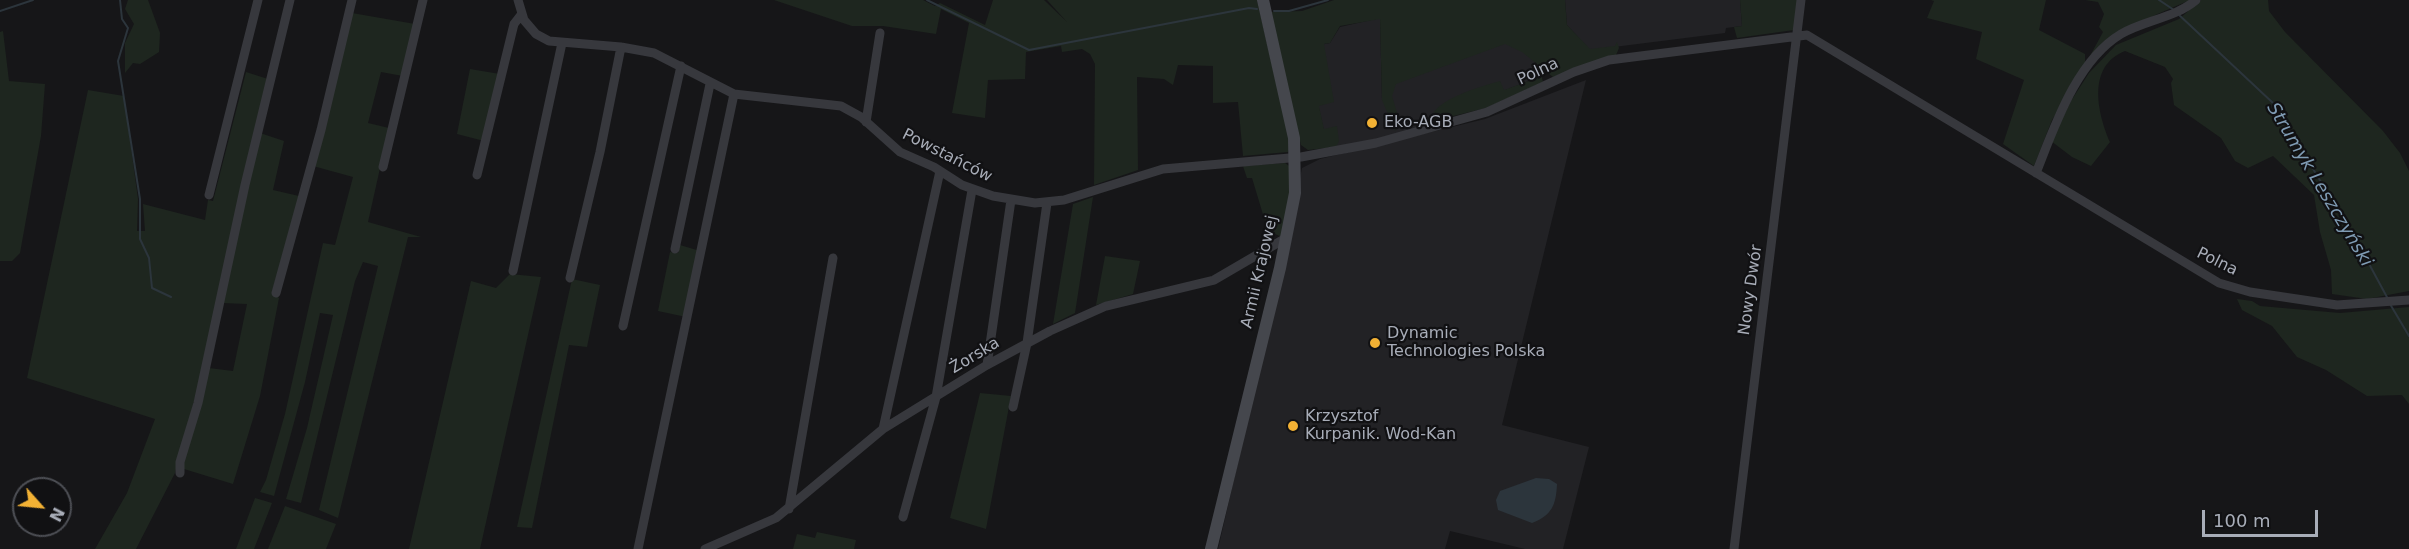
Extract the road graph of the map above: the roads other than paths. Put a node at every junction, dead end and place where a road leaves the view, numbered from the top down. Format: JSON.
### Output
{"nodes":[{"id":1,"x":258,"y":0,"type":"edge"},
{"id":2,"x":290,"y":0,"type":"edge"},
{"id":3,"x":352,"y":0,"type":"edge"},
{"id":4,"x":423,"y":0,"type":"edge"},
{"id":5,"x":518,"y":0,"type":"edge"},
{"id":6,"x":1263,"y":0,"type":"edge"},
{"id":7,"x":1801,"y":0,"type":"edge"},
{"id":8,"x":2196,"y":0,"type":"edge"},
{"id":9,"x":521,"y":15,"type":"junction"},
{"id":10,"x":880,"y":33,"type":"dead end"},
{"id":11,"x":1797,"y":34,"type":"junction"},
{"id":12,"x":562,"y":43,"type":"junction"},
{"id":13,"x":621,"y":46,"type":"junction"},
{"id":14,"x":681,"y":66,"type":"junction"},
{"id":15,"x":710,"y":84,"type":"junction"},
{"id":16,"x":734,"y":94,"type":"junction"},
{"id":17,"x":866,"y":122,"type":"junction"},
{"id":18,"x":1296,"y":157,"type":"junction"},
{"id":19,"x":383,"y":166,"type":"dead end"},
{"id":20,"x":940,"y":171,"type":"junction"},
{"id":21,"x":2036,"y":173,"type":"junction"},
{"id":22,"x":477,"y":175,"type":"dead end"},
{"id":23,"x":972,"y":190,"type":"junction"},
{"id":24,"x":209,"y":195,"type":"dead end"},
{"id":25,"x":1011,"y":200,"type":"junction"},
{"id":26,"x":1047,"y":203,"type":"junction"},
{"id":27,"x":1287,"y":238,"type":"junction"},
{"id":28,"x":675,"y":249,"type":"dead end"},
{"id":29,"x":833,"y":258,"type":"dead end"},
{"id":30,"x":513,"y":271,"type":"dead end"},
{"id":31,"x":570,"y":278,"type":"dead end"},
{"id":32,"x":276,"y":292,"type":"dead end"},
{"id":33,"x":2409,"y":300,"type":"edge"},
{"id":34,"x":623,"y":326,"type":"dead end"},
{"id":35,"x":1027,"y":343,"type":"junction"},
{"id":36,"x":987,"y":365,"type":"junction"},
{"id":37,"x":936,"y":397,"type":"junction"},
{"id":38,"x":1013,"y":407,"type":"dead end"},
{"id":39,"x":883,"y":429,"type":"junction"},
{"id":40,"x":180,"y":473,"type":"dead end"},
{"id":41,"x":789,"y":509,"type":"junction"},
{"id":42,"x":903,"y":517,"type":"dead end"},
{"id":43,"x":638,"y":549,"type":"edge"},
{"id":44,"x":705,"y":549,"type":"edge"},
{"id":45,"x":1211,"y":549,"type":"edge"},
{"id":46,"x":1734,"y":549,"type":"edge"}],
"edges":[{"from":1,"to":24,"type":"street"},
{"from":2,"to":40,"type":"street"},
{"from":3,"to":32,"type":"street"},
{"from":4,"to":19,"type":"street"},
{"from":5,"to":9,"type":"street"},
{"from":6,"to":18,"type":"street","name":"Armii Krajowej"},
{"from":7,"to":11,"type":"street"},
{"from":8,"to":21,"type":"street"},
{"from":9,"to":12,"type":"street","name":"Powstańców"},
{"from":9,"to":22,"type":"street"},
{"from":10,"to":17,"type":"street"},
{"from":11,"to":18,"type":"street","name":"Polna"},
{"from":11,"to":21,"type":"street","name":"Polna"},
{"from":11,"to":46,"type":"street","name":"Nowy Dwór"},
{"from":12,"to":13,"type":"street","name":"Powstańców"},
{"from":12,"to":30,"type":"street"},
{"from":13,"to":14,"type":"street","name":"Powstańców"},
{"from":13,"to":31,"type":"street"},
{"from":14,"to":15,"type":"street","name":"Powstańców"},
{"from":14,"to":34,"type":"street"},
{"from":15,"to":16,"type":"street","name":"Powstańców"},
{"from":15,"to":28,"type":"street"},
{"from":16,"to":17,"type":"street","name":"Powstańców"},
{"from":16,"to":43,"type":"street"},
{"from":17,"to":20,"type":"street","name":"Powstańców"},
{"from":18,"to":26,"type":"street","name":"Powstańców"},
{"from":18,"to":27,"type":"street","name":"Armii Krajowej"},
{"from":20,"to":23,"type":"street","name":"Powstańców"},
{"from":20,"to":39,"type":"street"},
{"from":21,"to":33,"type":"street","name":"Polna"},
{"from":23,"to":25,"type":"street","name":"Powstańców"},
{"from":23,"to":37,"type":"street"},
{"from":25,"to":26,"type":"street","name":"Powstańców"},
{"from":25,"to":36,"type":"street"},
{"from":26,"to":35,"type":"street"},
{"from":27,"to":35,"type":"street","name":"Żorska"},
{"from":27,"to":45,"type":"street","name":"Armii Krajowej"},
{"from":29,"to":41,"type":"street"},
{"from":35,"to":36,"type":"street","name":"Żorska"},
{"from":35,"to":38,"type":"street"},
{"from":36,"to":37,"type":"street","name":"Żorska"},
{"from":37,"to":39,"type":"street","name":"Żorska"},
{"from":37,"to":42,"type":"street"},
{"from":39,"to":41,"type":"street","name":"Żorska"},
{"from":41,"to":44,"type":"street","name":"Żorska"}]}
